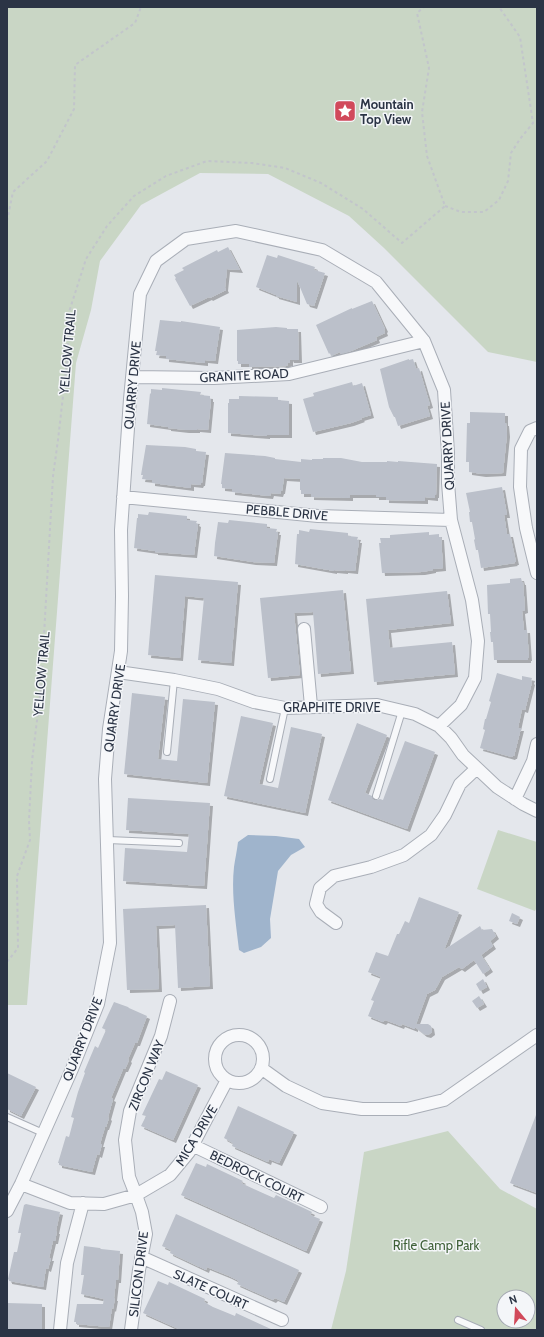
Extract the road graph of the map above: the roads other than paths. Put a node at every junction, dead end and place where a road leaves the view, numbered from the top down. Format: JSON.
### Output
{"nodes":[{"id":1,"x":424,"y":341,"type":"junction"},
{"id":2,"x":132,"y":377,"type":"junction"},
{"id":3,"x":537,"y":428,"type":"edge"},
{"id":4,"x":123,"y":497,"type":"junction"},
{"id":5,"x":451,"y":520,"type":"junction"},
{"id":6,"x":537,"y":573,"type":"edge"},
{"id":7,"x":304,"y":630,"type":"dead end"},
{"id":8,"x":118,"y":672,"type":"junction"},
{"id":9,"x":174,"y":680,"type":"junction"},
{"id":10,"x":311,"y":706,"type":"junction"},
{"id":11,"x":285,"y":708,"type":"junction"},
{"id":12,"x":402,"y":711,"type":"junction"},
{"id":13,"x":439,"y":726,"type":"junction"},
{"id":14,"x":537,"y":744,"type":"edge"},
{"id":15,"x":167,"y":752,"type":"dead end"},
{"id":16,"x":477,"y":768,"type":"junction"},
{"id":17,"x":270,"y":779,"type":"dead end"},
{"id":18,"x":376,"y":796,"type":"dead end"},
{"id":19,"x":516,"y":799,"type":"junction"},
{"id":20,"x":537,"y":811,"type":"edge"},
{"id":21,"x":108,"y":840,"type":"junction"},
{"id":22,"x":179,"y":843,"type":"dead end"},
{"id":23,"x":336,"y":923,"type":"dead end"},
{"id":24,"x":170,"y":1001,"type":"dead end"},
{"id":25,"x":537,"y":1035,"type":"edge"},
{"id":26,"x":261,"y":1068,"type":"junction"},
{"id":27,"x":227,"y":1080,"type":"junction"},
{"id":28,"x":7,"y":1117,"type":"edge"},
{"id":29,"x":43,"y":1133,"type":"junction"},
{"id":30,"x":192,"y":1145,"type":"junction"},
{"id":31,"x":21,"y":1184,"type":"junction"},
{"id":32,"x":136,"y":1195,"type":"junction"},
{"id":33,"x":83,"y":1203,"type":"junction"},
{"id":34,"x":322,"y":1207,"type":"dead end"},
{"id":35,"x":7,"y":1211,"type":"edge"},
{"id":36,"x":141,"y":1257,"type":"junction"},
{"id":37,"x":282,"y":1320,"type":"dead end"},
{"id":38,"x":458,"y":1320,"type":"dead end"},
{"id":39,"x":60,"y":1330,"type":"edge"},
{"id":40,"x":131,"y":1330,"type":"edge"},
{"id":41,"x":481,"y":1330,"type":"edge"}],
"edges":[{"from":1,"to":2,"type":"street","name":"GRANITE ROAD"},
{"from":1,"to":2,"type":"street","name":"QUARRY DRIVE"},
{"from":1,"to":5,"type":"street","name":"QUARRY DRIVE"},
{"from":2,"to":4,"type":"street","name":"QUARRY DRIVE"},
{"from":3,"to":6,"type":"street"},
{"from":4,"to":5,"type":"street","name":"PEBBLE DRIVE"},
{"from":4,"to":8,"type":"street","name":"QUARRY DRIVE"},
{"from":5,"to":13,"type":"street","name":"QUARRY DRIVE"},
{"from":7,"to":10,"type":"street"},
{"from":8,"to":9,"type":"street","name":"GRAPHITE DRIVE"},
{"from":8,"to":21,"type":"street","name":"QUARRY DRIVE"},
{"from":9,"to":11,"type":"street","name":"GRAPHITE DRIVE"},
{"from":9,"to":15,"type":"lane"},
{"from":10,"to":11,"type":"street","name":"GRAPHITE DRIVE"},
{"from":10,"to":12,"type":"street","name":"GRAPHITE DRIVE"},
{"from":11,"to":17,"type":"lane"},
{"from":12,"to":13,"type":"street","name":"GRAPHITE DRIVE"},
{"from":12,"to":18,"type":"lane"},
{"from":13,"to":16,"type":"street","name":"GRAPHITE DRIVE"},
{"from":14,"to":19,"type":"street"},
{"from":16,"to":19,"type":"street","name":"GRAPHITE DRIVE"},
{"from":16,"to":23,"type":"street"},
{"from":19,"to":20,"type":"street","name":"GRAPHITE DRIVE"},
{"from":21,"to":22,"type":"lane"},
{"from":21,"to":29,"type":"street","name":"QUARRY DRIVE"},
{"from":24,"to":32,"type":"street","name":"ZIRCON WAY"},
{"from":25,"to":26,"type":"street"},
{"from":26,"to":27,"type":"street"},
{"from":26,"to":27,"type":"street"},
{"from":27,"to":30,"type":"street","name":"MICA DRIVE"},
{"from":28,"to":29,"type":"lane"},
{"from":29,"to":31,"type":"street","name":"QUARRY DRIVE"},
{"from":30,"to":32,"type":"street","name":"MICA DRIVE"},
{"from":30,"to":34,"type":"street","name":"BEDROCK COURT"},
{"from":31,"to":33,"type":"street","name":"MICA DRIVE"},
{"from":31,"to":35,"type":"street","name":"QUARRY DRIVE"},
{"from":32,"to":33,"type":"street","name":"MICA DRIVE"},
{"from":32,"to":36,"type":"street","name":"SILICON DRIVE"},
{"from":33,"to":39,"type":"street"},
{"from":36,"to":37,"type":"street","name":"SLATE COURT"},
{"from":36,"to":40,"type":"street","name":"SILICON DRIVE"},
{"from":38,"to":41,"type":"lane"}]}
